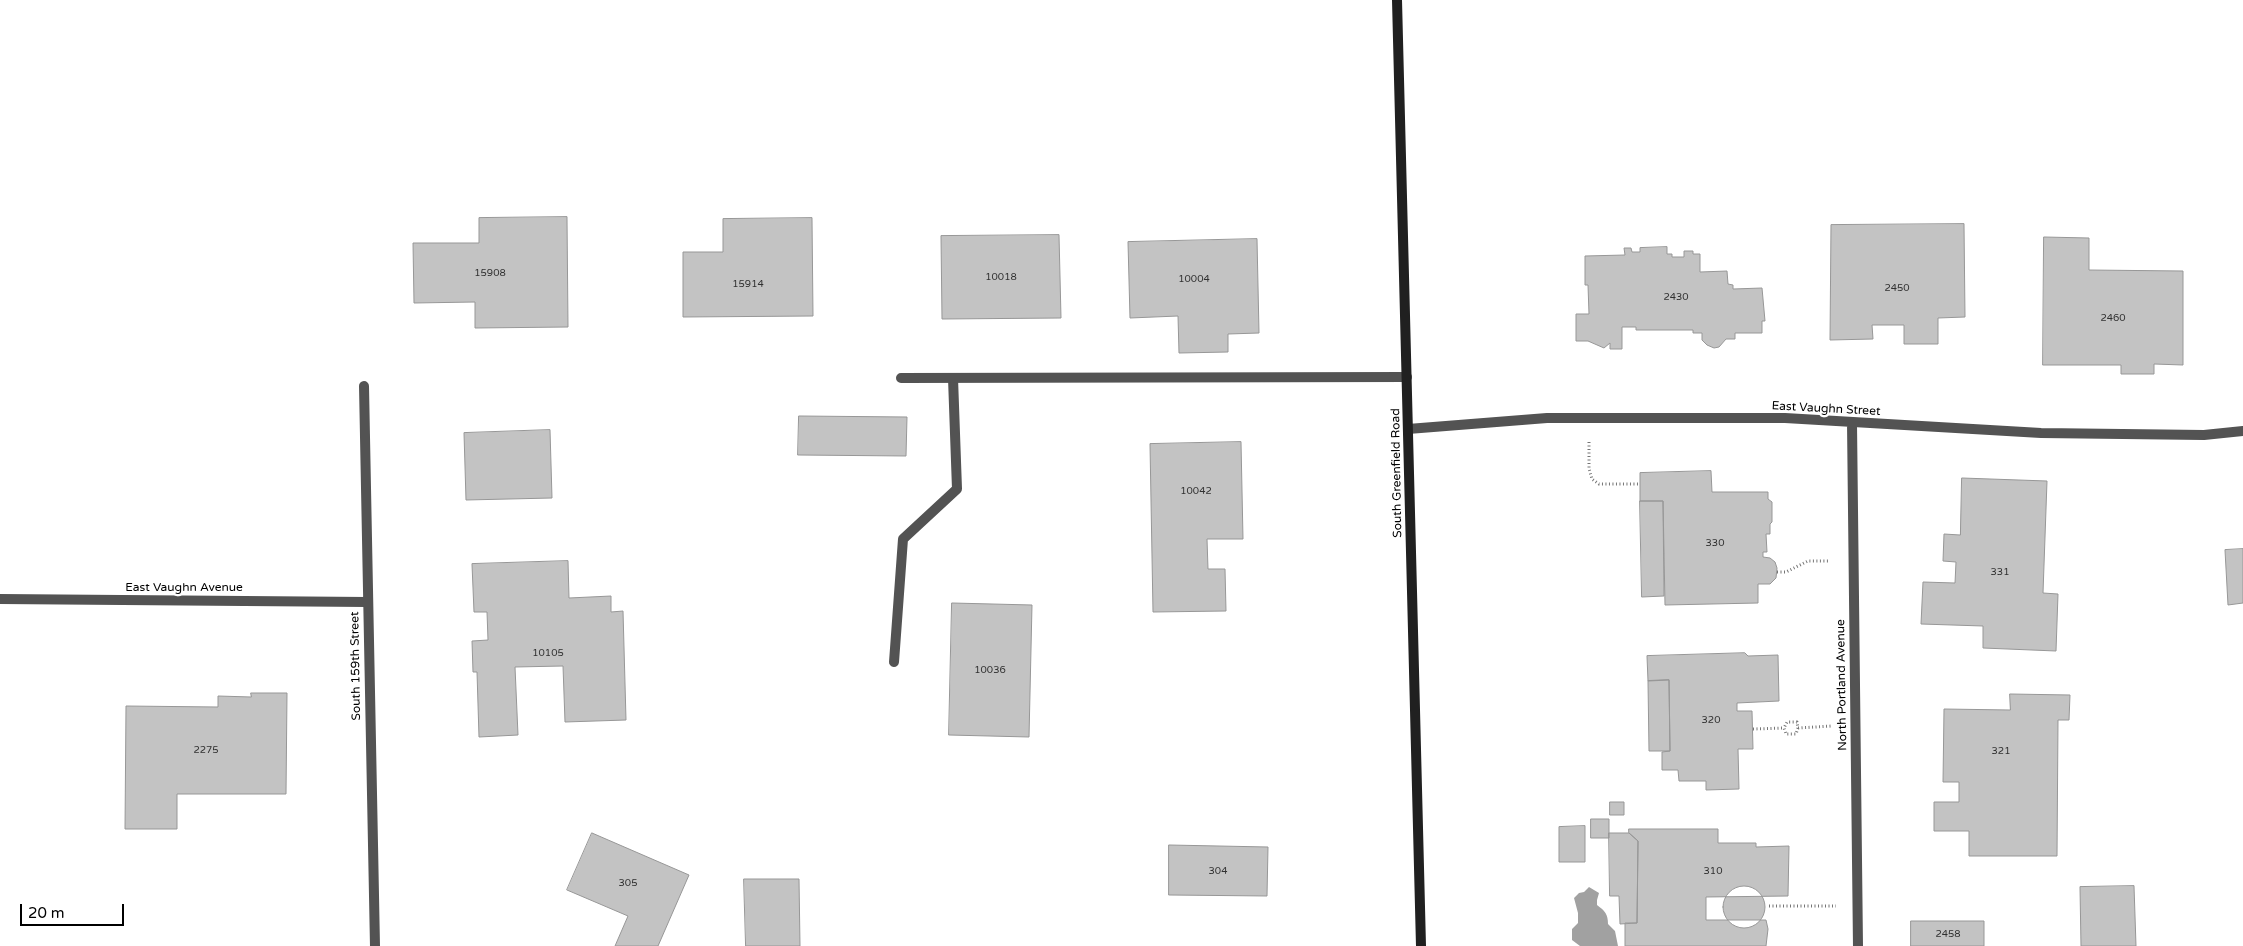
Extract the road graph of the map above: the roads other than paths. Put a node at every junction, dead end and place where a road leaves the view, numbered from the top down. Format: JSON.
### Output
{"nodes":[{"id":1,"x":1397,"y":0,"type":"edge"},
{"id":2,"x":1407,"y":377,"type":"junction"},
{"id":3,"x":901,"y":378,"type":"dead end"},
{"id":4,"x":953,"y":378,"type":"junction"},
{"id":5,"x":364,"y":386,"type":"dead end"},
{"id":6,"x":1852,"y":423,"type":"junction"},
{"id":7,"x":1408,"y":429,"type":"junction"},
{"id":8,"x":2243,"y":432,"type":"edge"},
{"id":9,"x":0,"y":599,"type":"edge"},
{"id":10,"x":367,"y":602,"type":"junction"},
{"id":11,"x":894,"y":662,"type":"dead end"},
{"id":12,"x":375,"y":946,"type":"edge"},
{"id":13,"x":1422,"y":946,"type":"edge"},
{"id":14,"x":1858,"y":946,"type":"edge"}],
"edges":[{"from":1,"to":2,"type":"main road","name":"South Greenfield Road"},
{"from":2,"to":4,"type":"street"},
{"from":2,"to":7,"type":"main road","name":"South Greenfield Road"},
{"from":3,"to":4,"type":"street"},
{"from":4,"to":11,"type":"street"},
{"from":5,"to":10,"type":"street","name":"South 159th Street"},
{"from":6,"to":7,"type":"street","name":"East Vaughn Street"},
{"from":6,"to":8,"type":"street","name":"East Vaughn Street"},
{"from":6,"to":14,"type":"street","name":"North Portland Avenue"},
{"from":7,"to":13,"type":"main road","name":"South Greenfield Road"},
{"from":9,"to":10,"type":"street","name":"East Vaughn Avenue"},
{"from":10,"to":12,"type":"street","name":"South 159th Street"}]}
